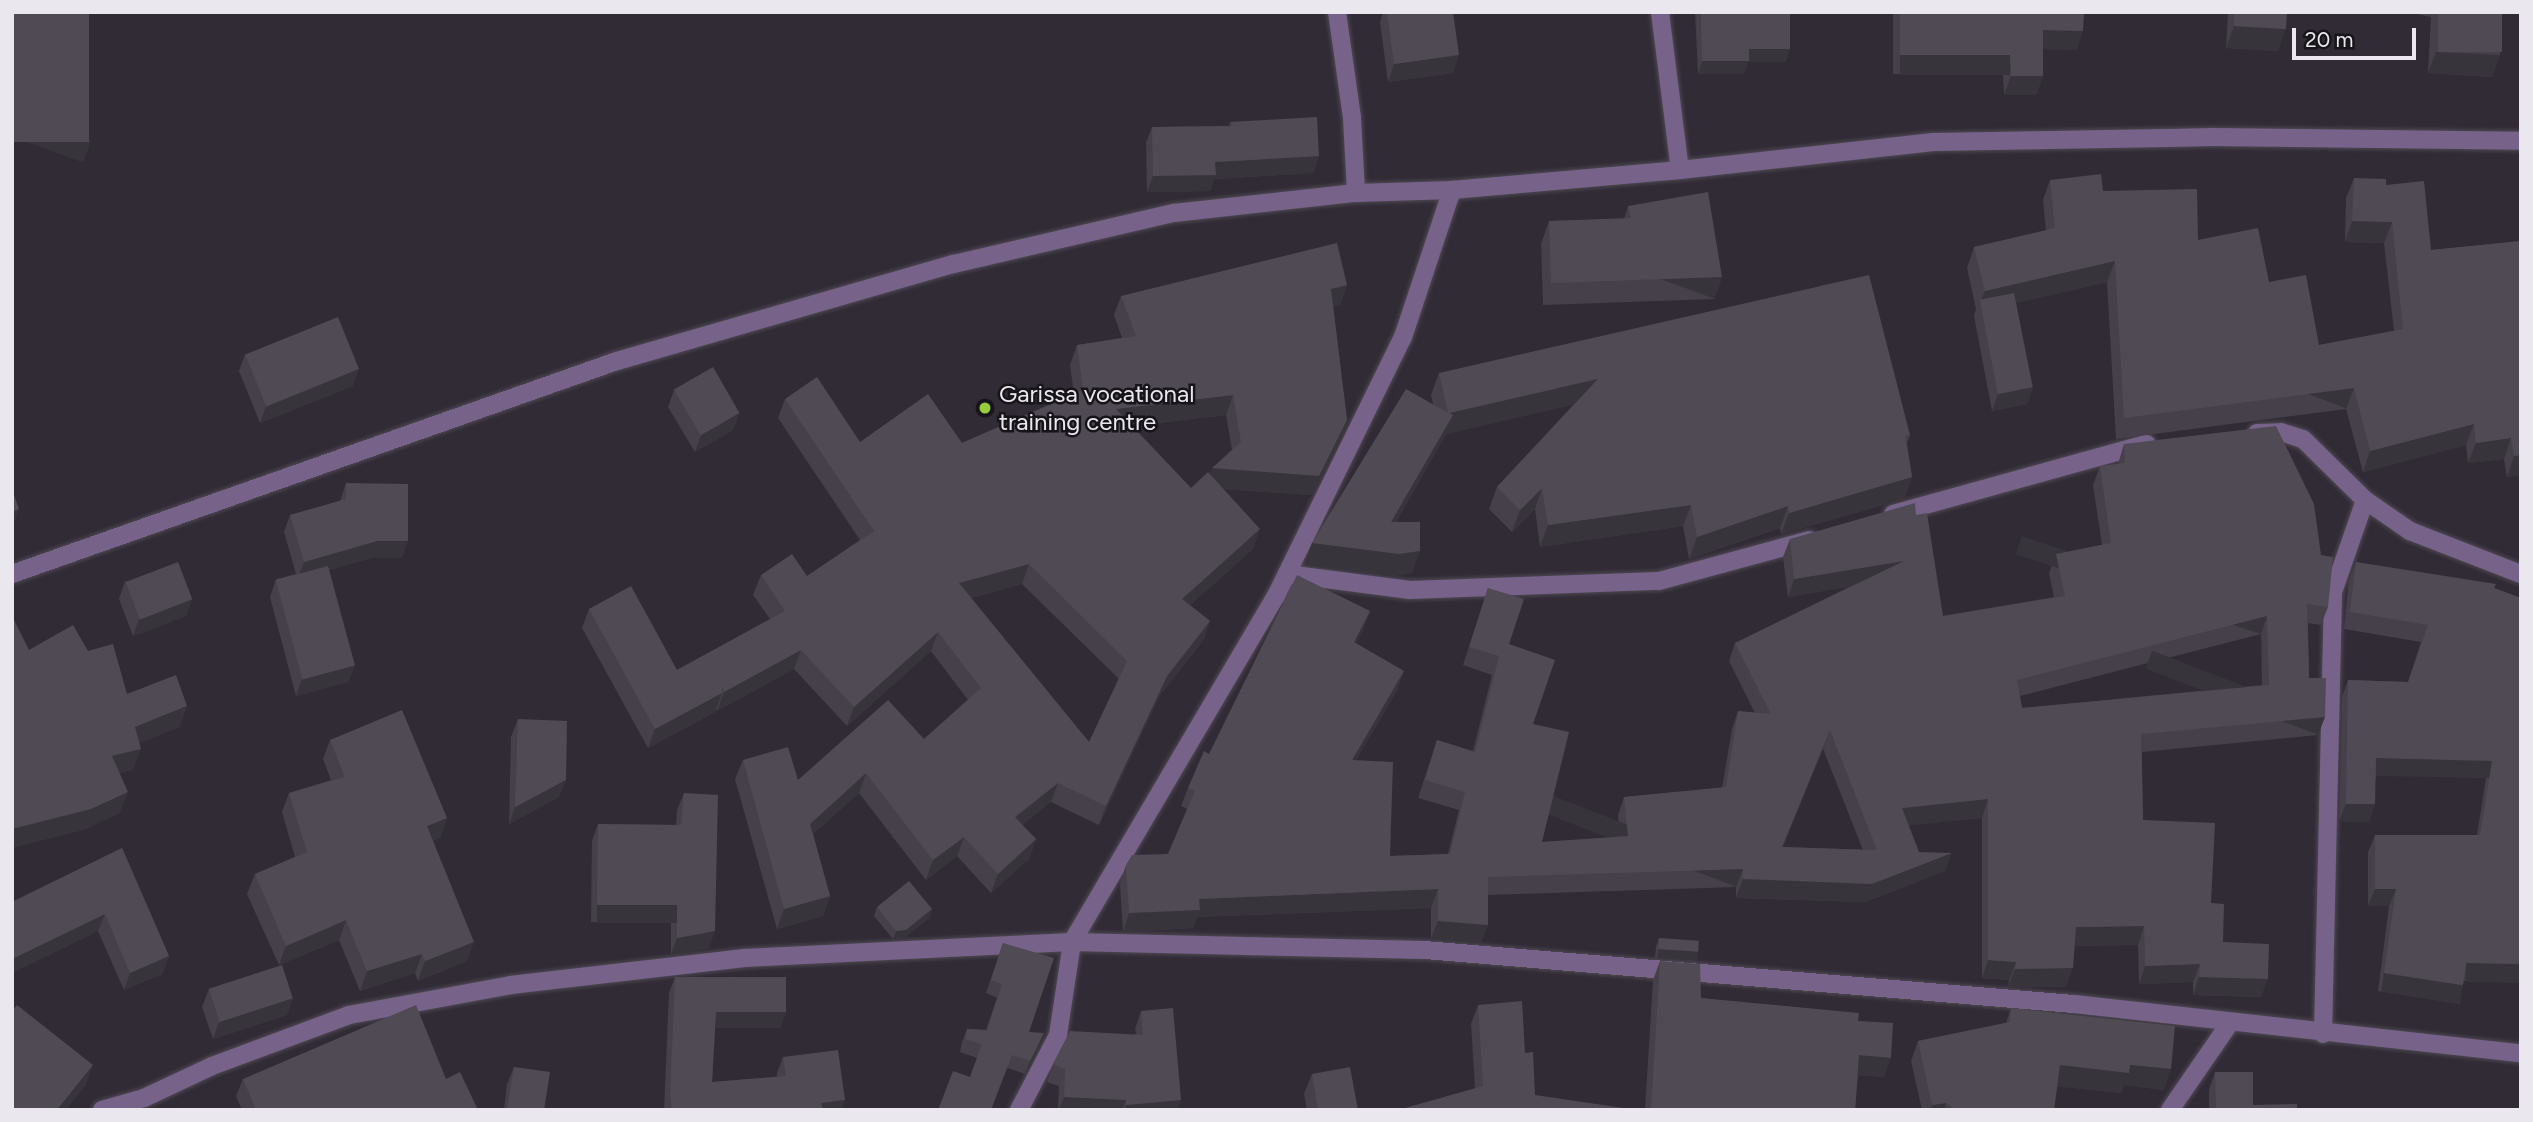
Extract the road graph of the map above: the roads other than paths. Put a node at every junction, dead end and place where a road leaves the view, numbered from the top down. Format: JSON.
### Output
{"nodes":[{"id":1,"x":1337,"y":12,"type":"edge"},
{"id":2,"x":1660,"y":12,"type":"edge"},
{"id":3,"x":2521,"y":141,"type":"edge"},
{"id":4,"x":1680,"y":170,"type":"junction"},
{"id":5,"x":1452,"y":190,"type":"junction"},
{"id":6,"x":1356,"y":193,"type":"junction"},
{"id":7,"x":2235,"y":435,"type":"edge"},
{"id":8,"x":2160,"y":442,"type":"edge"},
{"id":9,"x":2365,"y":500,"type":"junction"},
{"id":10,"x":1879,"y":518,"type":"edge"},
{"id":11,"x":1827,"y":534,"type":"edge"},
{"id":12,"x":12,"y":574,"type":"edge"},
{"id":13,"x":1287,"y":574,"type":"junction"},
{"id":14,"x":2521,"y":574,"type":"edge"},
{"id":15,"x":1072,"y":942,"type":"junction"},
{"id":16,"x":2229,"y":1024,"type":"junction"},
{"id":17,"x":2323,"y":1034,"type":"junction"},
{"id":18,"x":2521,"y":1053,"type":"edge"},
{"id":19,"x":144,"y":1098,"type":"junction"},
{"id":20,"x":102,"y":1110,"type":"edge"},
{"id":21,"x":161,"y":1110,"type":"edge"},
{"id":22,"x":1019,"y":1110,"type":"edge"},
{"id":23,"x":2170,"y":1110,"type":"edge"}],
"edges":[{"from":1,"to":6,"type":"street"},
{"from":2,"to":4,"type":"street"},
{"from":3,"to":4,"type":"street"},
{"from":4,"to":5,"type":"street"},
{"from":5,"to":6,"type":"street"},
{"from":5,"to":13,"type":"street"},
{"from":6,"to":12,"type":"street"},
{"from":7,"to":9,"type":"street"},
{"from":8,"to":10,"type":"street"},
{"from":9,"to":14,"type":"street"},
{"from":9,"to":17,"type":"street"},
{"from":11,"to":13,"type":"street"},
{"from":13,"to":15,"type":"street"},
{"from":15,"to":16,"type":"street"},
{"from":15,"to":19,"type":"street"},
{"from":15,"to":22,"type":"street"},
{"from":16,"to":17,"type":"street"},
{"from":16,"to":23,"type":"street"},
{"from":17,"to":18,"type":"street"},
{"from":19,"to":20,"type":"street"},
{"from":19,"to":21,"type":"street"}]}
